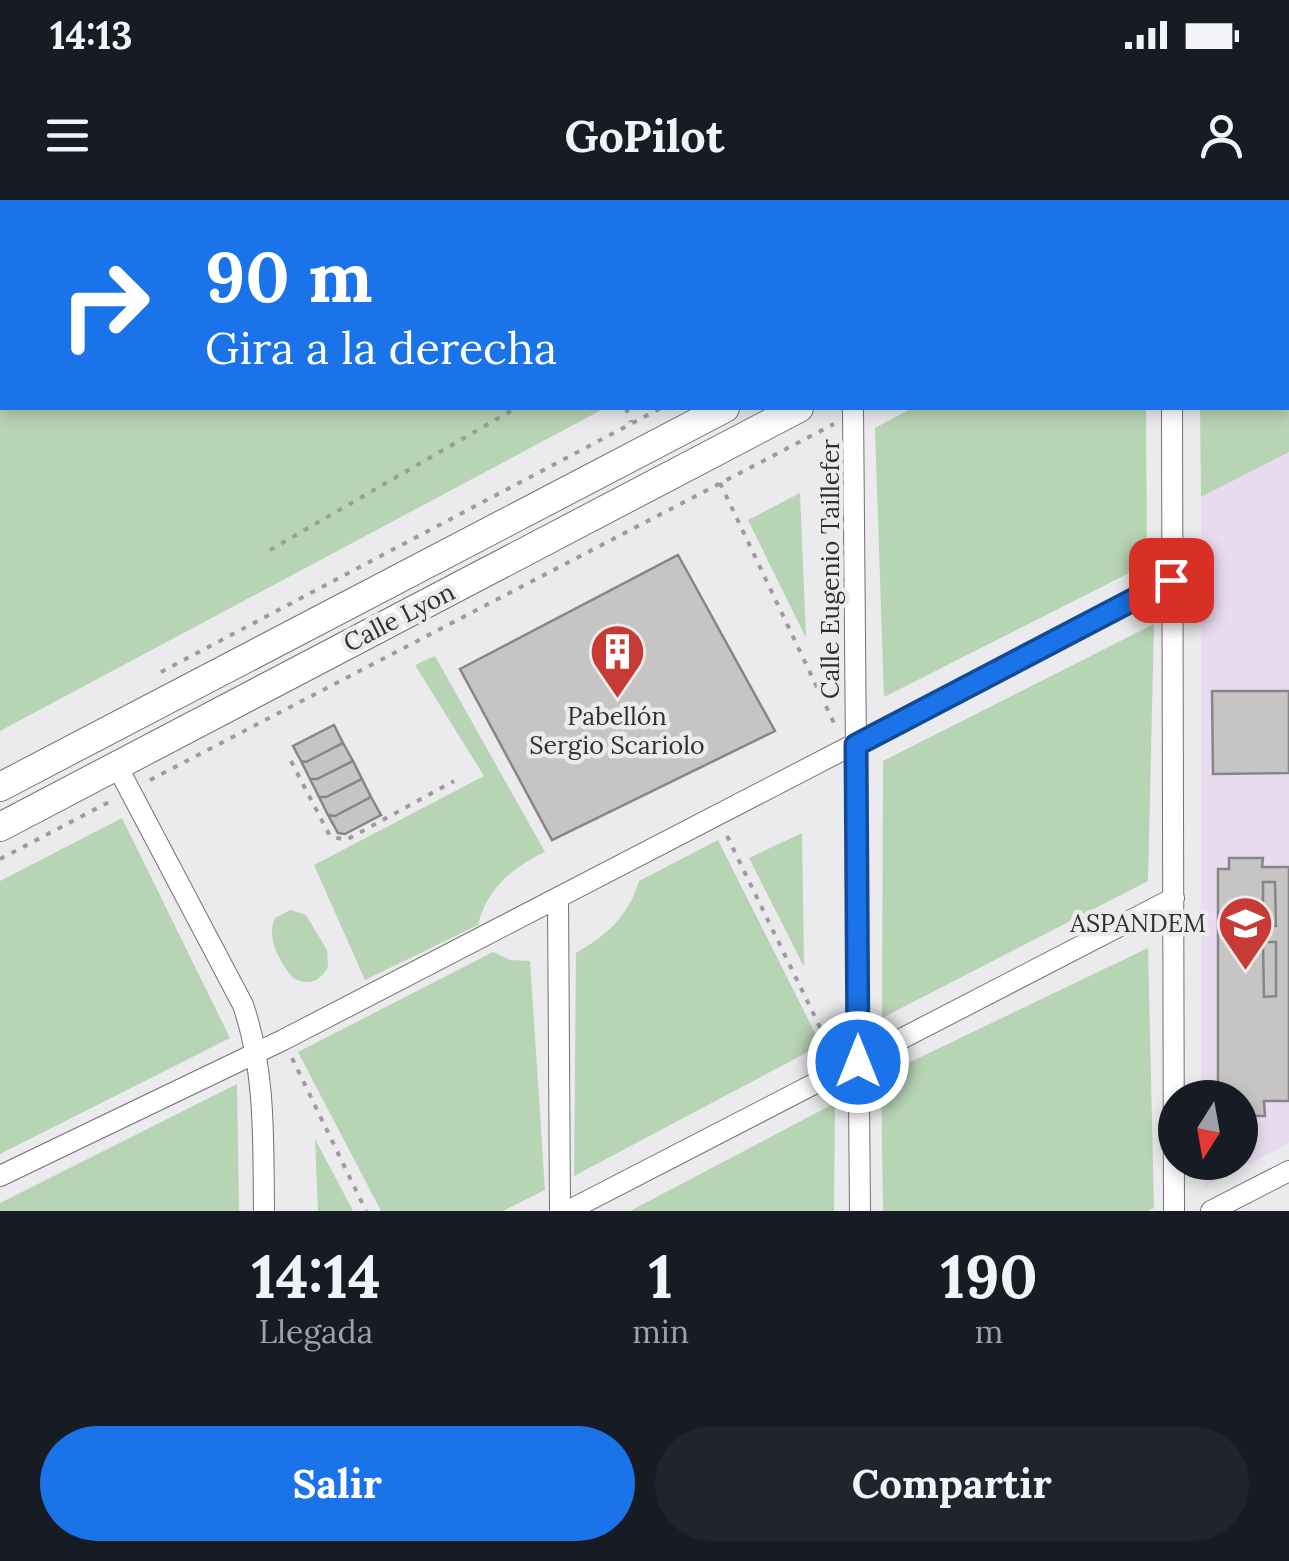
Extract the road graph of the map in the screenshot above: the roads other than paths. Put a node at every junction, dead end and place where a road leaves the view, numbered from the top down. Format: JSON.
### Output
{"nodes":[{"id":1,"x":721,"y":410,"type":"edge"},
{"id":2,"x":795,"y":410,"type":"edge"},
{"id":3,"x":854,"y":410,"type":"edge"},
{"id":4,"x":1172,"y":410,"type":"edge"},
{"id":5,"x":1171,"y":580,"type":"junction"},
{"id":6,"x":851,"y":748,"type":"junction"},
{"id":7,"x":123,"y":778,"type":"junction"},
{"id":8,"x":0,"y":787,"type":"edge"},
{"id":9,"x":0,"y":827,"type":"edge"},
{"id":10,"x":558,"y":898,"type":"junction"},
{"id":11,"x":1174,"y":898,"type":"junction"},
{"id":12,"x":257,"y":1050,"type":"junction"},
{"id":13,"x":849,"y":1066,"type":"junction"},
{"id":14,"x":1289,"y":1172,"type":"edge"},
{"id":15,"x":0,"y":1176,"type":"edge"},
{"id":16,"x":264,"y":1211,"type":"edge"},
{"id":17,"x":560,"y":1211,"type":"edge"},
{"id":18,"x":568,"y":1211,"type":"edge"},
{"id":19,"x":860,"y":1211,"type":"edge"},
{"id":20,"x":1174,"y":1211,"type":"edge"},
{"id":21,"x":1211,"y":1211,"type":"edge"}],
"edges":[{"from":1,"to":8,"type":"street","name":"Calle Lyon"},
{"from":2,"to":7,"type":"street","name":"Calle Lyon"},
{"from":3,"to":6,"type":"street","name":"Calle Eugenio Taillefer"},
{"from":4,"to":5,"type":"street"},
{"from":5,"to":6,"type":"street"},
{"from":5,"to":11,"type":"street"},
{"from":6,"to":10,"type":"street"},
{"from":6,"to":13,"type":"street","name":"Calle Eugenio Taillefer"},
{"from":7,"to":9,"type":"street","name":"Calle Lyon"},
{"from":7,"to":12,"type":"street"},
{"from":10,"to":12,"type":"street"},
{"from":10,"to":17,"type":"street"},
{"from":11,"to":13,"type":"street"},
{"from":11,"to":20,"type":"street"},
{"from":12,"to":15,"type":"street"},
{"from":12,"to":16,"type":"street"},
{"from":13,"to":18,"type":"street"},
{"from":13,"to":19,"type":"street","name":"Calle Eugenio Taillefer"},
{"from":14,"to":21,"type":"street"}]}
